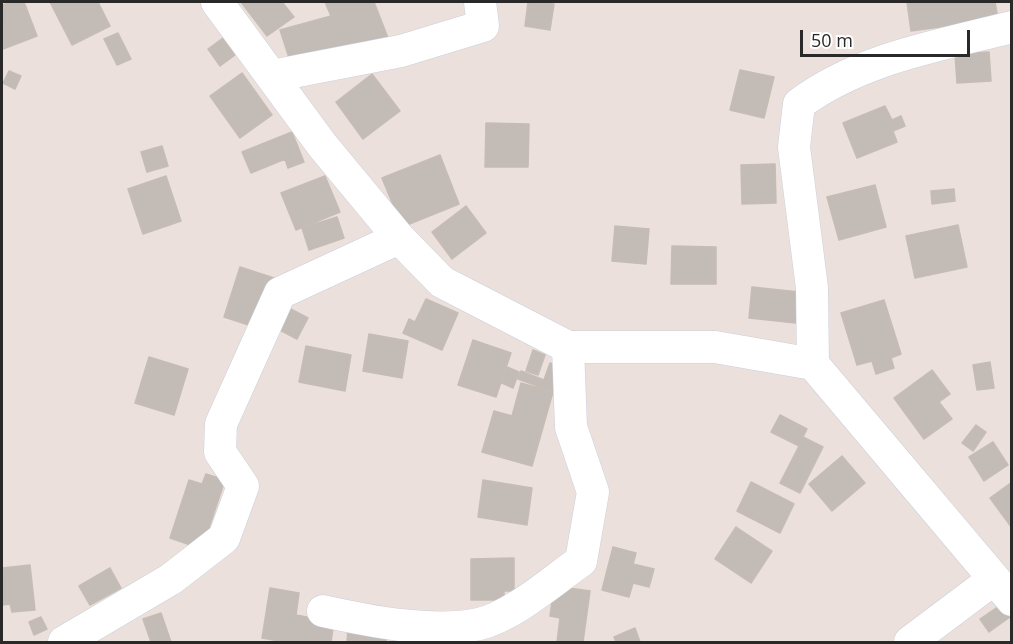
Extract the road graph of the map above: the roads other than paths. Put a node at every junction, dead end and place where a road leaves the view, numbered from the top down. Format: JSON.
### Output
{"nodes":[{"id":1,"x":217,"y":2,"type":"edge"},
{"id":2,"x":480,"y":2,"type":"edge"},
{"id":3,"x":1011,"y":27,"type":"edge"},
{"id":4,"x":272,"y":76,"type":"junction"},
{"id":5,"x":399,"y":238,"type":"junction"},
{"id":6,"x":568,"y":347,"type":"junction"},
{"id":7,"x":813,"y":364,"type":"junction"},
{"id":8,"x":1003,"y":590,"type":"edge"},
{"id":9,"x":323,"y":611,"type":"dead end"},
{"id":10,"x":64,"y":642,"type":"edge"},
{"id":11,"x":910,"y":642,"type":"edge"}],
"edges":[{"from":1,"to":4,"type":"street"},
{"from":2,"to":4,"type":"street"},
{"from":3,"to":7,"type":"street"},
{"from":4,"to":5,"type":"street"},
{"from":5,"to":6,"type":"street"},
{"from":5,"to":10,"type":"street"},
{"from":6,"to":7,"type":"street"},
{"from":6,"to":9,"type":"street"},
{"from":7,"to":8,"type":"street"},
{"from":8,"to":11,"type":"street"}]}
